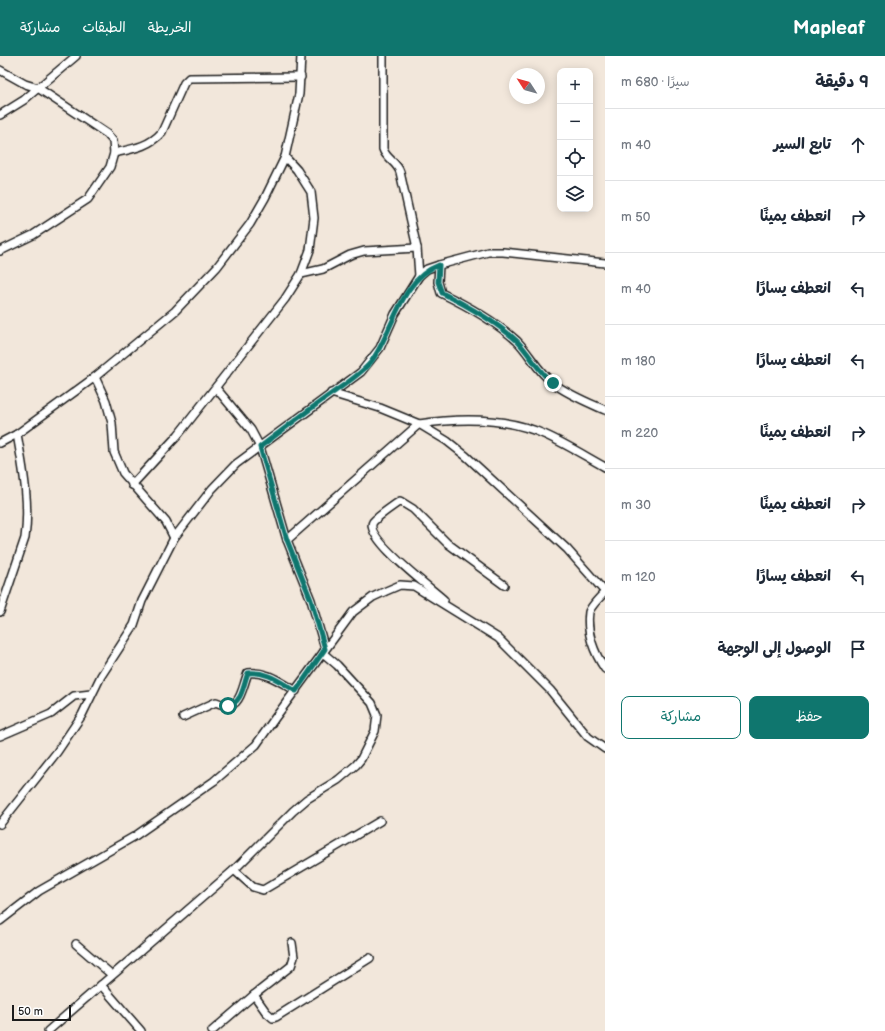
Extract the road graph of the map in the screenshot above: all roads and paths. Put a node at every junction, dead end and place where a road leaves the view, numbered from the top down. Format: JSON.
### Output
{"nodes":[{"id":1,"x":76,"y":56,"type":"edge"},
{"id":2,"x":301,"y":56,"type":"edge"},
{"id":3,"x":383,"y":56,"type":"edge"},
{"id":4,"x":0,"y":70,"type":"edge"},
{"id":5,"x":301,"y":77,"type":"junction"},
{"id":6,"x":38,"y":88,"type":"junction"},
{"id":7,"x":0,"y":115,"type":"edge"},
{"id":8,"x":114,"y":153,"type":"junction"},
{"id":9,"x":285,"y":157,"type":"junction"},
{"id":10,"x":417,"y":248,"type":"junction"},
{"id":11,"x":0,"y":251,"type":"edge"},
{"id":12,"x":605,"y":263,"type":"edge"},
{"id":13,"x":439,"y":265,"type":"junction"},
{"id":14,"x":301,"y":274,"type":"junction"},
{"id":15,"x":419,"y":276,"type":"junction"},
{"id":16,"x":95,"y":377,"type":"junction"},
{"id":17,"x":216,"y":388,"type":"junction"},
{"id":18,"x":331,"y":393,"type":"junction"},
{"id":19,"x":605,"y":410,"type":"edge"},
{"id":20,"x":419,"y":424,"type":"junction"},
{"id":21,"x":17,"y":434,"type":"junction"},
{"id":22,"x":0,"y":442,"type":"edge"},
{"id":23,"x":260,"y":447,"type":"junction"},
{"id":24,"x":605,"y":467,"type":"edge"},
{"id":25,"x":132,"y":485,"type":"junction"},
{"id":26,"x":174,"y":538,"type":"junction"},
{"id":27,"x":287,"y":540,"type":"junction"},
{"id":28,"x":504,"y":585,"type":"dead end"},
{"id":29,"x":605,"y":592,"type":"edge"},
{"id":30,"x":452,"y":608,"type":"junction"},
{"id":31,"x":0,"y":612,"type":"edge"},
{"id":32,"x":324,"y":651,"type":"junction"},
{"id":33,"x":605,"y":669,"type":"edge"},
{"id":34,"x":296,"y":691,"type":"junction"},
{"id":35,"x":91,"y":694,"type":"junction"},
{"id":36,"x":183,"y":717,"type":"dead end"},
{"id":37,"x":0,"y":736,"type":"edge"},
{"id":38,"x":605,"y":749,"type":"edge"},
{"id":39,"x":380,"y":821,"type":"dead end"},
{"id":40,"x":0,"y":824,"type":"edge"},
{"id":41,"x":234,"y":870,"type":"junction"},
{"id":42,"x":0,"y":921,"type":"edge"},
{"id":43,"x":292,"y":943,"type":"dead end"},
{"id":44,"x":76,"y":944,"type":"dead end"},
{"id":45,"x":370,"y":958,"type":"dead end"},
{"id":46,"x":112,"y":975,"type":"junction"},
{"id":47,"x":101,"y":985,"type":"junction"},
{"id":48,"x":254,"y":995,"type":"junction"},
{"id":49,"x":48,"y":1031,"type":"edge"},
{"id":50,"x":141,"y":1031,"type":"edge"},
{"id":51,"x":212,"y":1031,"type":"edge"}],
"edges":[{"from":1,"to":6,"type":"street"},
{"from":2,"to":5,"type":"street"},
{"from":3,"to":10,"type":"street"},
{"from":4,"to":6,"type":"street"},
{"from":5,"to":8,"type":"street"},
{"from":5,"to":9,"type":"street"},
{"from":6,"to":7,"type":"street"},
{"from":6,"to":8,"type":"street"},
{"from":8,"to":11,"type":"street"},
{"from":9,"to":14,"type":"street"},
{"from":9,"to":16,"type":"street"},
{"from":10,"to":14,"type":"street"},
{"from":10,"to":15,"type":"street"},
{"from":12,"to":13,"type":"street"},
{"from":13,"to":15,"type":"street"},
{"from":13,"to":19,"type":"street"},
{"from":14,"to":17,"type":"street"},
{"from":15,"to":18,"type":"street"},
{"from":16,"to":21,"type":"street"},
{"from":16,"to":25,"type":"street"},
{"from":17,"to":23,"type":"street"},
{"from":17,"to":25,"type":"street"},
{"from":18,"to":20,"type":"street"},
{"from":18,"to":23,"type":"street"},
{"from":20,"to":24,"type":"street"},
{"from":20,"to":27,"type":"street"},
{"from":20,"to":29,"type":"street"},
{"from":21,"to":22,"type":"street"},
{"from":21,"to":31,"type":"street"},
{"from":23,"to":26,"type":"street"},
{"from":23,"to":27,"type":"street"},
{"from":25,"to":26,"type":"street"},
{"from":26,"to":35,"type":"street"},
{"from":27,"to":32,"type":"street"},
{"from":28,"to":30,"type":"street"},
{"from":29,"to":33,"type":"street"},
{"from":30,"to":32,"type":"street"},
{"from":30,"to":38,"type":"street"},
{"from":32,"to":34,"type":"street"},
{"from":32,"to":41,"type":"street"},
{"from":34,"to":36,"type":"street"},
{"from":34,"to":42,"type":"street"},
{"from":35,"to":37,"type":"street"},
{"from":35,"to":40,"type":"street"},
{"from":39,"to":41,"type":"street"},
{"from":41,"to":46,"type":"street"},
{"from":43,"to":48,"type":"street"},
{"from":44,"to":46,"type":"street"},
{"from":45,"to":48,"type":"street"},
{"from":46,"to":47,"type":"street"},
{"from":47,"to":49,"type":"street"},
{"from":47,"to":50,"type":"street"},
{"from":48,"to":51,"type":"street"}]}
